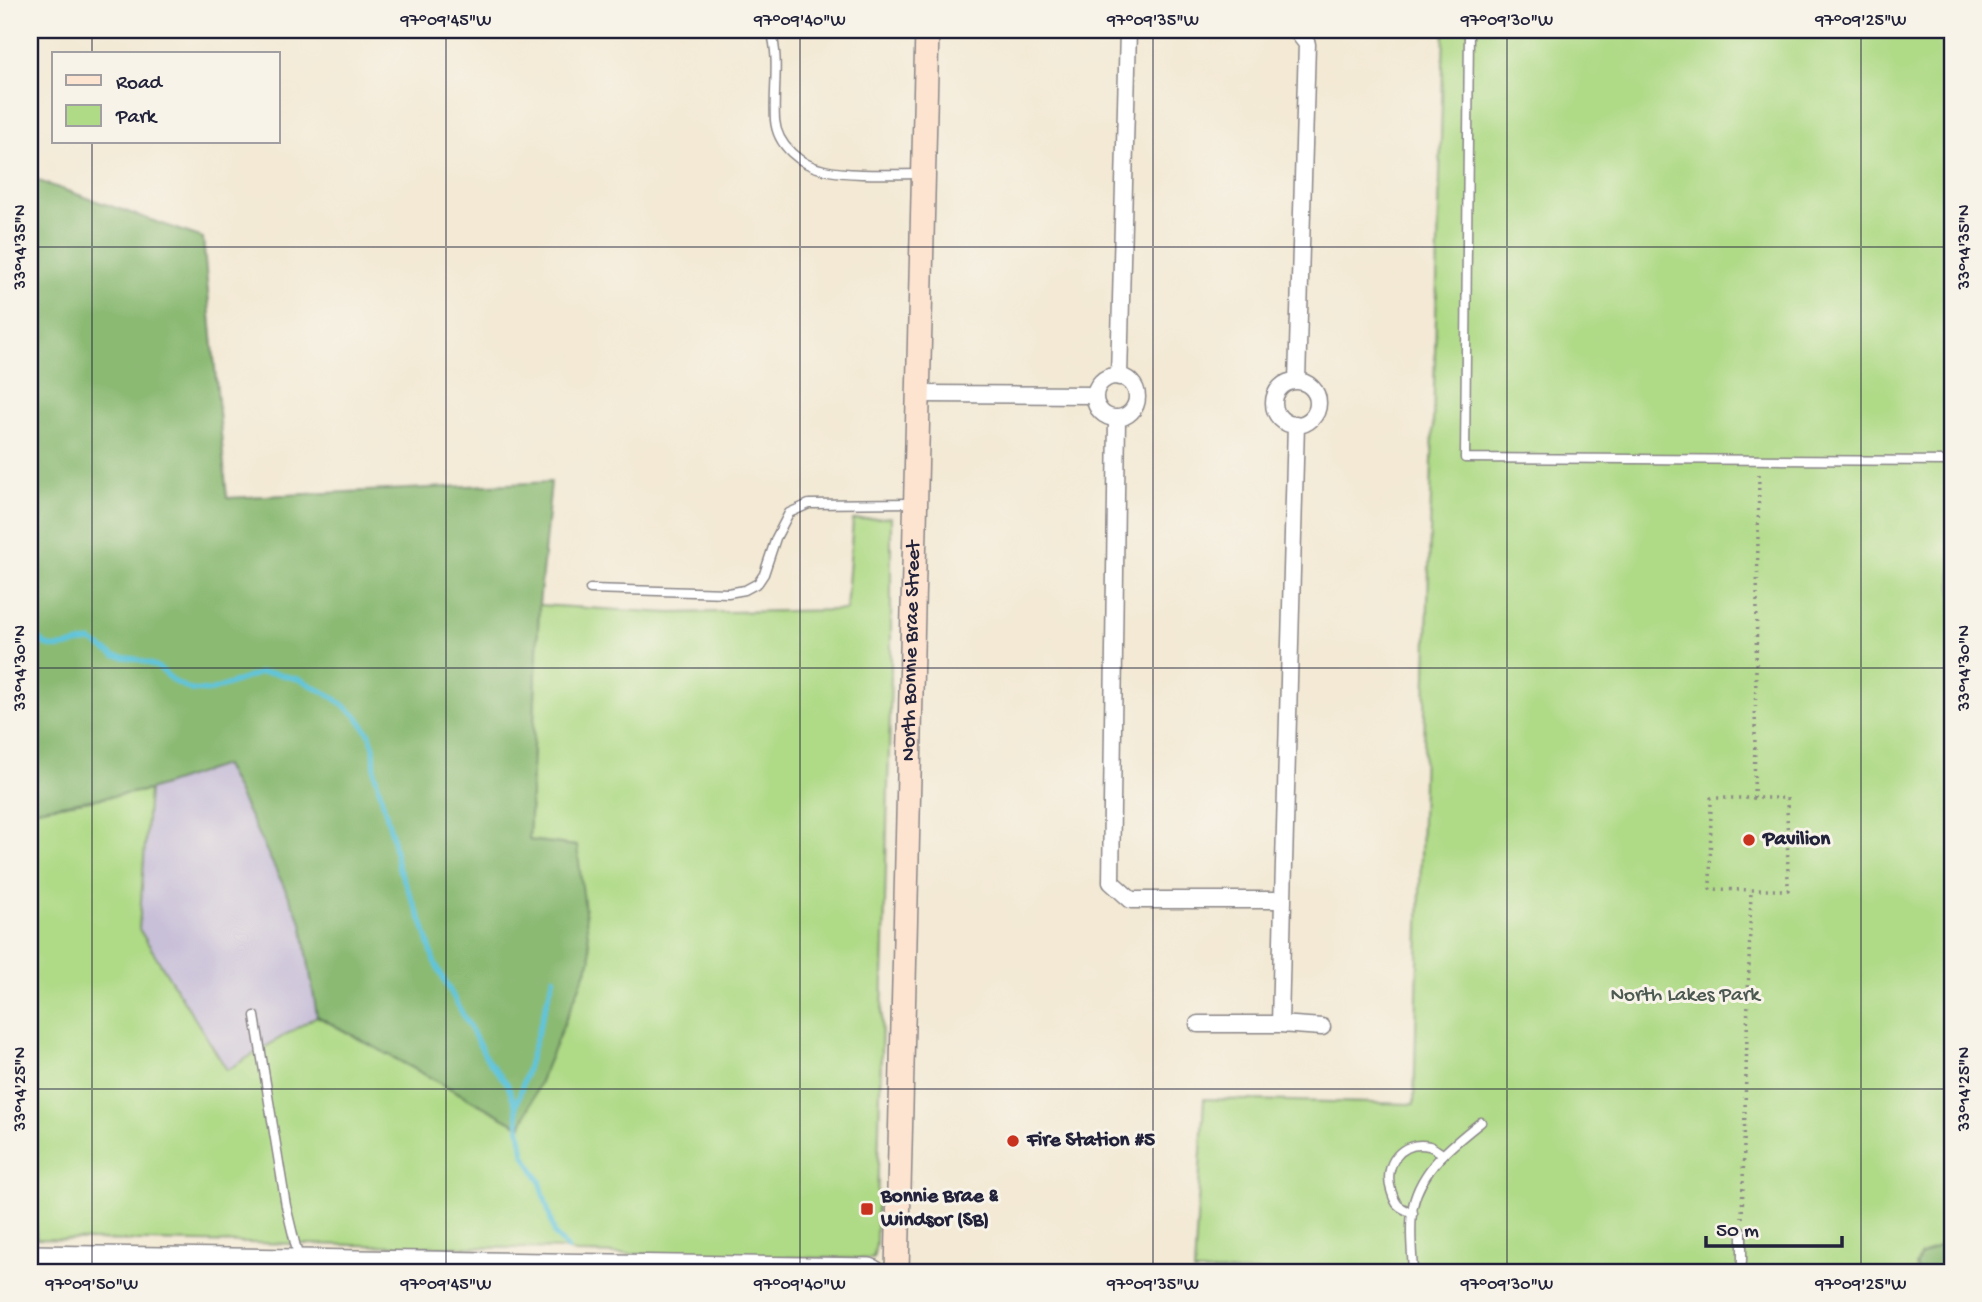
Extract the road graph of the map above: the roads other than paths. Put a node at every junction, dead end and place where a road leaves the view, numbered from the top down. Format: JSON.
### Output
{"nodes":[{"id":1,"x":771,"y":30,"type":"edge"},
{"id":2,"x":927,"y":30,"type":"edge"},
{"id":3,"x":1128,"y":30,"type":"edge"},
{"id":4,"x":1296,"y":30,"type":"edge"},
{"id":5,"x":1469,"y":30,"type":"edge"},
{"id":6,"x":923,"y":174,"type":"junction"},
{"id":7,"x":1119,"y":377,"type":"junction"},
{"id":8,"x":1297,"y":381,"type":"junction"},
{"id":9,"x":918,"y":394,"type":"junction"},
{"id":10,"x":1096,"y":395,"type":"junction"},
{"id":11,"x":1117,"y":418,"type":"junction"},
{"id":12,"x":1296,"y":424,"type":"junction"},
{"id":13,"x":1952,"y":461,"type":"edge"},
{"id":14,"x":916,"y":503,"type":"junction"},
{"id":15,"x":590,"y":589,"type":"dead end"},
{"id":16,"x":1283,"y":900,"type":"junction"},
{"id":17,"x":255,"y":1016,"type":"dead end"},
{"id":18,"x":1198,"y":1024,"type":"dead end"},
{"id":19,"x":1280,"y":1024,"type":"junction"},
{"id":20,"x":1322,"y":1027,"type":"dead end"},
{"id":21,"x":1481,"y":1122,"type":"dead end"},
{"id":22,"x":1443,"y":1154,"type":"junction"},
{"id":23,"x":1413,"y":1213,"type":"junction"},
{"id":24,"x":1742,"y":1231,"type":"road end"},
{"id":25,"x":30,"y":1256,"type":"edge"},
{"id":26,"x":300,"y":1267,"type":"edge"},
{"id":27,"x":875,"y":1272,"type":"edge"},
{"id":28,"x":897,"y":1272,"type":"edge"},
{"id":29,"x":1413,"y":1272,"type":"edge"},
{"id":30,"x":1741,"y":1272,"type":"edge"}],
"edges":[{"from":1,"to":6,"type":"lane"},
{"from":2,"to":6,"type":"main road","name":"North Bonnie Brae Street"},
{"from":3,"to":7,"type":"street"},
{"from":4,"to":8,"type":"street"},
{"from":5,"to":13,"type":"lane"},
{"from":6,"to":9,"type":"main road","name":"North Bonnie Brae Street"},
{"from":7,"to":10,"type":"street"},
{"from":7,"to":11,"type":"street"},
{"from":8,"to":12,"type":"street"},
{"from":8,"to":12,"type":"street"},
{"from":9,"to":10,"type":"street"},
{"from":9,"to":14,"type":"main road","name":"North Bonnie Brae Street"},
{"from":10,"to":11,"type":"street"},
{"from":11,"to":16,"type":"street"},
{"from":12,"to":16,"type":"street"},
{"from":14,"to":15,"type":"lane"},
{"from":14,"to":28,"type":"main road","name":"North Bonnie Brae Street"},
{"from":16,"to":19,"type":"street"},
{"from":17,"to":26,"type":"lane"},
{"from":18,"to":19,"type":"street"},
{"from":19,"to":20,"type":"street"},
{"from":21,"to":22,"type":"lane"},
{"from":22,"to":23,"type":"lane"},
{"from":22,"to":23,"type":"lane"},
{"from":23,"to":29,"type":"lane"},
{"from":24,"to":30,"type":"lane"},
{"from":25,"to":26,"type":"street"},
{"from":26,"to":27,"type":"street"}]}
